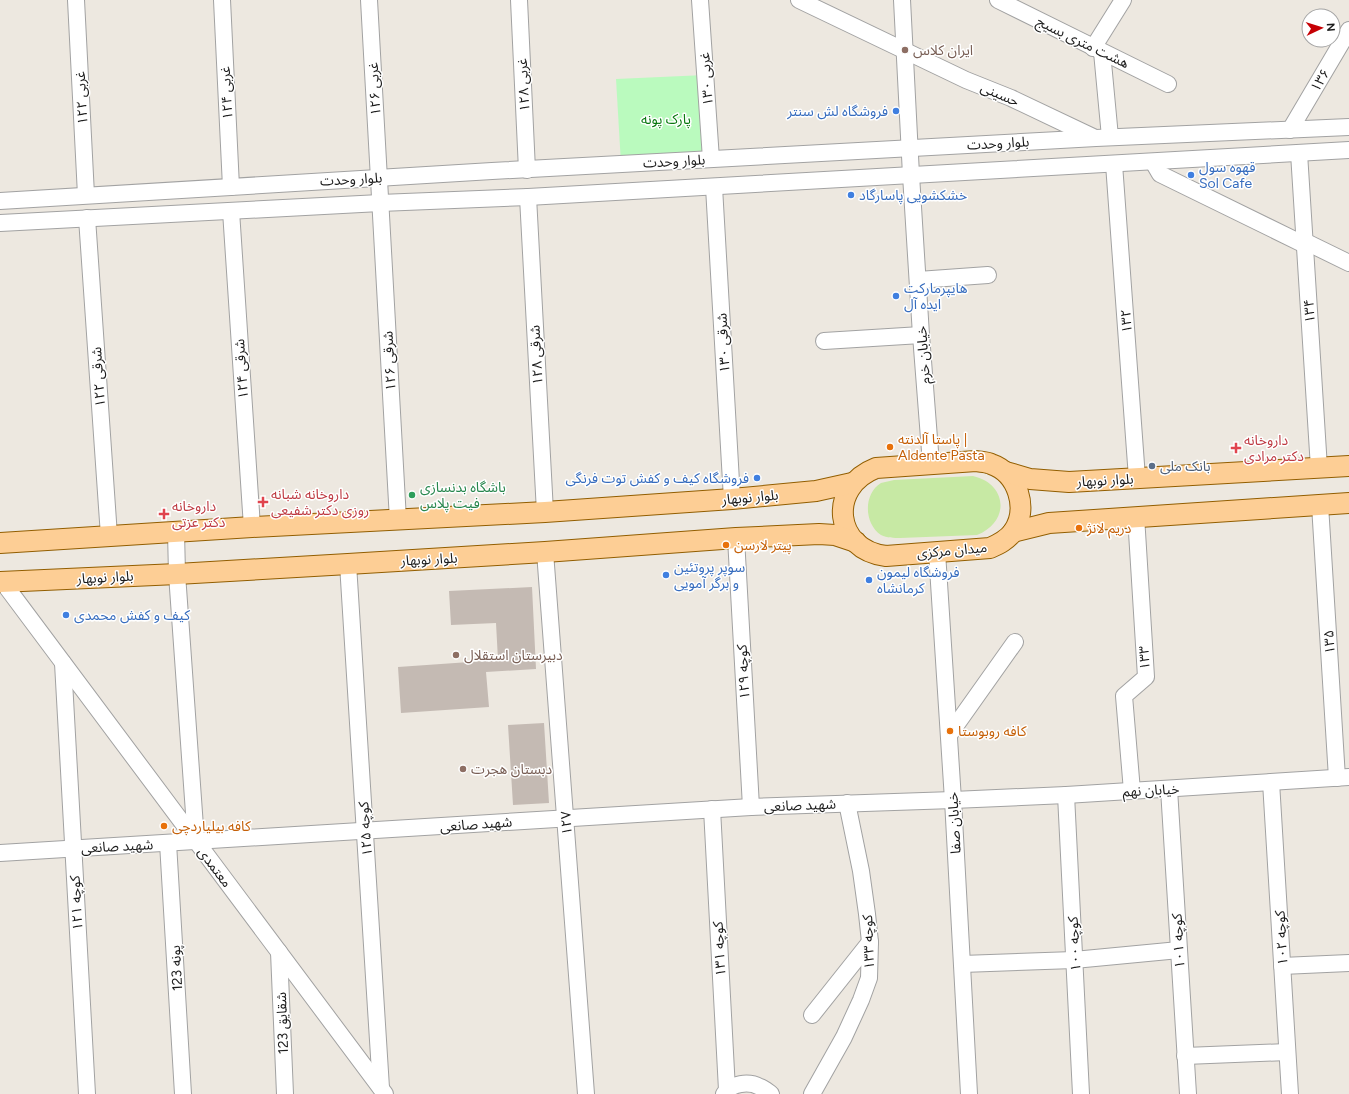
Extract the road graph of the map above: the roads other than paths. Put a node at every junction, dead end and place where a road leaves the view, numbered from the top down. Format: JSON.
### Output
{"nodes":[{"id":1,"x":76,"y":0,"type":"edge"},
{"id":2,"x":222,"y":0,"type":"edge"},
{"id":3,"x":369,"y":0,"type":"edge"},
{"id":4,"x":519,"y":0,"type":"edge"},
{"id":5,"x":700,"y":0,"type":"edge"},
{"id":6,"x":799,"y":0,"type":"edge"},
{"id":7,"x":902,"y":0,"type":"edge"},
{"id":8,"x":998,"y":0,"type":"edge"},
{"id":9,"x":1123,"y":0,"type":"edge"},
{"id":10,"x":1349,"y":30,"type":"edge"},
{"id":11,"x":904,"y":50,"type":"junction"},
{"id":12,"x":1098,"y":50,"type":"junction"},
{"id":13,"x":1168,"y":84,"type":"dead end"},
{"id":14,"x":1349,"y":127,"type":"edge"},
{"id":15,"x":1290,"y":130,"type":"junction"},
{"id":16,"x":1103,"y":138,"type":"junction"},
{"id":17,"x":909,"y":148,"type":"junction"},
{"id":18,"x":1349,"y":150,"type":"edge"},
{"id":19,"x":1299,"y":153,"type":"junction"},
{"id":20,"x":711,"y":159,"type":"junction"},
{"id":21,"x":1153,"y":162,"type":"junction"},
{"id":22,"x":1114,"y":164,"type":"junction"},
{"id":23,"x":528,"y":170,"type":"junction"},
{"id":24,"x":910,"y":175,"type":"junction"},
{"id":25,"x":380,"y":178,"type":"junction"},
{"id":26,"x":714,"y":186,"type":"junction"},
{"id":27,"x":230,"y":187,"type":"junction"},
{"id":28,"x":86,"y":195,"type":"junction"},
{"id":29,"x":528,"y":197,"type":"junction"},
{"id":30,"x":0,"y":201,"type":"edge"},
{"id":31,"x":380,"y":203,"type":"junction"},
{"id":32,"x":231,"y":211,"type":"junction"},
{"id":33,"x":87,"y":218,"type":"junction"},
{"id":34,"x":0,"y":223,"type":"edge"},
{"id":35,"x":1305,"y":243,"type":"junction"},
{"id":36,"x":1349,"y":263,"type":"edge"},
{"id":37,"x":988,"y":275,"type":"dead end"},
{"id":38,"x":918,"y":280,"type":"junction"},
{"id":39,"x":921,"y":335,"type":"junction"},
{"id":40,"x":824,"y":341,"type":"dead end"},
{"id":41,"x":931,"y":464,"type":"junction"},
{"id":42,"x":1349,"y":466,"type":"edge"},
{"id":43,"x":1319,"y":468,"type":"junction"},
{"id":44,"x":1006,"y":472,"type":"junction"},
{"id":45,"x":1137,"y":478,"type":"junction"},
{"id":46,"x":852,"y":483,"type":"junction"},
{"id":47,"x":732,"y":499,"type":"junction"},
{"id":48,"x":1349,"y":503,"type":"edge"},
{"id":49,"x":1320,"y":505,"type":"junction"},
{"id":50,"x":544,"y":512,"type":"junction"},
{"id":51,"x":1136,"y":516,"type":"junction"},
{"id":52,"x":398,"y":520,"type":"junction"},
{"id":53,"x":252,"y":527,"type":"junction"},
{"id":54,"x":176,"y":532,"type":"junction"},
{"id":55,"x":1013,"y":532,"type":"junction"},
{"id":56,"x":108,"y":536,"type":"junction"},
{"id":57,"x":736,"y":538,"type":"junction"},
{"id":58,"x":856,"y":542,"type":"junction"},
{"id":59,"x":0,"y":543,"type":"edge"},
{"id":60,"x":545,"y":552,"type":"junction"},
{"id":61,"x":937,"y":552,"type":"junction"},
{"id":62,"x":348,"y":564,"type":"junction"},
{"id":63,"x":177,"y":574,"type":"junction"},
{"id":64,"x":1,"y":582,"type":"edge"},
{"id":65,"x":1015,"y":642,"type":"dead end"},
{"id":66,"x":63,"y":664,"type":"junction"},
{"id":67,"x":949,"y":735,"type":"junction"},
{"id":68,"x":1343,"y":778,"type":"edge"},
{"id":69,"x":1272,"y":782,"type":"junction"},
{"id":70,"x":1169,"y":789,"type":"junction"},
{"id":71,"x":1132,"y":791,"type":"junction"},
{"id":72,"x":1066,"y":795,"type":"junction"},
{"id":73,"x":953,"y":800,"type":"junction"},
{"id":74,"x":847,"y":803,"type":"junction"},
{"id":75,"x":751,"y":807,"type":"junction"},
{"id":76,"x":712,"y":809,"type":"junction"},
{"id":77,"x":566,"y":818,"type":"junction"},
{"id":78,"x":365,"y":831,"type":"junction"},
{"id":79,"x":196,"y":841,"type":"junction"},
{"id":80,"x":168,"y":843,"type":"junction"},
{"id":81,"x":73,"y":848,"type":"junction"},
{"id":82,"x":0,"y":853,"type":"edge"},
{"id":83,"x":870,"y":942,"type":"junction"},
{"id":84,"x":1179,"y":950,"type":"junction"},
{"id":85,"x":279,"y":952,"type":"junction"},
{"id":86,"x":1074,"y":960,"type":"junction"},
{"id":87,"x":1349,"y":963,"type":"edge"},
{"id":88,"x":962,"y":964,"type":"junction"},
{"id":89,"x":1282,"y":966,"type":"junction"},
{"id":90,"x":812,"y":1015,"type":"dead end"},
{"id":91,"x":1287,"y":1052,"type":"junction"},
{"id":92,"x":1185,"y":1056,"type":"junction"},
{"id":93,"x":382,"y":1092,"type":"edge"},
{"id":94,"x":726,"y":1092,"type":"edge"},
{"id":95,"x":87,"y":1094,"type":"edge"},
{"id":96,"x":183,"y":1094,"type":"edge"},
{"id":97,"x":285,"y":1094,"type":"edge"},
{"id":98,"x":586,"y":1094,"type":"edge"},
{"id":99,"x":771,"y":1094,"type":"edge"},
{"id":100,"x":812,"y":1094,"type":"edge"},
{"id":101,"x":969,"y":1094,"type":"edge"},
{"id":102,"x":1081,"y":1094,"type":"edge"},
{"id":103,"x":1188,"y":1094,"type":"edge"},
{"id":104,"x":1290,"y":1094,"type":"edge"}],
"edges":[{"from":1,"to":28,"type":"street","name":"۱۲۲ غربی"},
{"from":2,"to":27,"type":"street","name":"۱۲۴ غربی"},
{"from":3,"to":25,"type":"street","name":"۱۲۶ غربی"},
{"from":4,"to":23,"type":"street","name":"۱۲۸ غربی"},
{"from":5,"to":20,"type":"street","name":"۱۳۰ غربی"},
{"from":6,"to":11,"type":"street","name":"حسینی"},
{"from":7,"to":11,"type":"street"},
{"from":8,"to":12,"type":"street","name":"هشت متری بسیج"},
{"from":9,"to":12,"type":"street"},
{"from":10,"to":15,"type":"street","name":"۱۳۶"},
{"from":11,"to":16,"type":"street","name":"حسینی"},
{"from":11,"to":17,"type":"street"},
{"from":12,"to":13,"type":"street","name":"هشت متری بسیج"},
{"from":12,"to":16,"type":"street"},
{"from":14,"to":15,"type":"street","name":"بلوار وحدت"},
{"from":15,"to":16,"type":"street","name":"بلوار وحدت"},
{"from":16,"to":17,"type":"street","name":"بلوار وحدت"},
{"from":17,"to":20,"type":"street","name":"بلوار وحدت"},
{"from":17,"to":24,"type":"street","name":"خیابان خرم"},
{"from":18,"to":19,"type":"street","name":"بلوار وحدت"},
{"from":19,"to":21,"type":"street","name":"بلوار وحدت"},
{"from":19,"to":35,"type":"street","name":"۱۳۴"},
{"from":20,"to":23,"type":"street","name":"بلوار وحدت"},
{"from":21,"to":22,"type":"street","name":"بلوار وحدت"},
{"from":21,"to":35,"type":"street"},
{"from":22,"to":24,"type":"street","name":"بلوار وحدت"},
{"from":22,"to":45,"type":"street","name":"۱۳۲"},
{"from":23,"to":25,"type":"street","name":"بلوار وحدت"},
{"from":24,"to":26,"type":"street","name":"بلوار وحدت"},
{"from":24,"to":38,"type":"street","name":"خیابان خرم"},
{"from":25,"to":27,"type":"street","name":"بلوار وحدت"},
{"from":25,"to":31,"type":"street","name":"۱۲۶ غربی"},
{"from":26,"to":29,"type":"street","name":"بلوار وحدت"},
{"from":26,"to":47,"type":"street","name":"۱۳۰ شرقی"},
{"from":27,"to":28,"type":"street","name":"بلوار وحدت"},
{"from":28,"to":30,"type":"street","name":"بلوار وحدت"},
{"from":29,"to":31,"type":"street","name":"بلوار وحدت"},
{"from":29,"to":50,"type":"street","name":"۱۲۸ شرقی"},
{"from":31,"to":32,"type":"street","name":"بلوار وحدت"},
{"from":31,"to":52,"type":"street","name":"۱۲۶ شرقی"},
{"from":32,"to":33,"type":"street","name":"بلوار وحدت"},
{"from":32,"to":53,"type":"street","name":"۱۲۴ شرقی"},
{"from":33,"to":34,"type":"street","name":"بلوار وحدت"},
{"from":33,"to":56,"type":"street","name":"۱۲۲ شرقی"},
{"from":35,"to":36,"type":"street"},
{"from":35,"to":43,"type":"street","name":"۱۳۴"},
{"from":37,"to":38,"type":"street"},
{"from":38,"to":39,"type":"street","name":"خیابان خرم"},
{"from":39,"to":40,"type":"street"},
{"from":39,"to":41,"type":"street","name":"خیابان خرم"},
{"from":41,"to":44,"type":"main road","name":"میدان مرکزی"},
{"from":41,"to":46,"type":"main road","name":"میدان مرکزی"},
{"from":42,"to":43,"type":"main road","name":"بلوار نوبهار"},
{"from":43,"to":45,"type":"main road","name":"بلوار نوبهار"},
{"from":44,"to":45,"type":"main road","name":"بلوار نوبهار"},
{"from":44,"to":55,"type":"main road","name":"میدان مرکزی"},
{"from":46,"to":47,"type":"main road","name":"بلوار نوبهار"},
{"from":46,"to":58,"type":"main road","name":"میدان مرکزی"},
{"from":47,"to":50,"type":"main road","name":"بلوار نوبهار"},
{"from":48,"to":49,"type":"main road"},
{"from":49,"to":51,"type":"main road"},
{"from":49,"to":68,"type":"street","name":"۱۳۵"},
{"from":50,"to":52,"type":"main road","name":"بلوار نوبهار"},
{"from":51,"to":55,"type":"main road"},
{"from":51,"to":71,"type":"street","name":"۱۳۳"},
{"from":52,"to":53,"type":"main road","name":"بلوار نوبهار"},
{"from":53,"to":54,"type":"main road","name":"بلوار نوبهار"},
{"from":54,"to":56,"type":"main road","name":"بلوار نوبهار"},
{"from":54,"to":63,"type":"street"},
{"from":55,"to":61,"type":"main road","name":"میدان مرکزی"},
{"from":56,"to":59,"type":"main road","name":"بلوار نوبهار"},
{"from":57,"to":58,"type":"main road","name":"بلوار نوبهار"},
{"from":57,"to":60,"type":"main road","name":"بلوار نوبهار"},
{"from":57,"to":75,"type":"street","name":"کوچه ۱۲۹"},
{"from":58,"to":61,"type":"main road","name":"میدان مرکزی"},
{"from":60,"to":62,"type":"main road","name":"بلوار نوبهار"},
{"from":60,"to":77,"type":"street","name":"۱۲۷"},
{"from":61,"to":67,"type":"street","name":"خیابان صفا"},
{"from":62,"to":63,"type":"main road","name":"بلوار نوبهار"},
{"from":62,"to":78,"type":"street","name":"کوچه ۱۲۵"},
{"from":63,"to":64,"type":"main road","name":"بلوار نوبهار"},
{"from":63,"to":79,"type":"street"},
{"from":64,"to":66,"type":"street","name":"معتمدی"},
{"from":65,"to":67,"type":"street"},
{"from":66,"to":79,"type":"street","name":"معتمدی"},
{"from":66,"to":81,"type":"street","name":"کوچه ۱۲۱"},
{"from":67,"to":73,"type":"street","name":"خیابان صفا"},
{"from":68,"to":69,"type":"street","name":"خیابان نهم"},
{"from":69,"to":70,"type":"street","name":"خیابان نهم"},
{"from":69,"to":89,"type":"street","name":"کوچه ۱۰۲"},
{"from":70,"to":71,"type":"street","name":"خیابان نهم"},
{"from":70,"to":84,"type":"street","name":"کوچه ۱۰۱"},
{"from":71,"to":72,"type":"street","name":"خیابان نهم"},
{"from":72,"to":73,"type":"street","name":"خیابان نهم"},
{"from":72,"to":86,"type":"street","name":"کوچه ۱۰۰"},
{"from":73,"to":74,"type":"street","name":"شهید صانعی"},
{"from":73,"to":88,"type":"street","name":"خیابان صفا"},
{"from":74,"to":75,"type":"street","name":"شهید صانعی"},
{"from":74,"to":83,"type":"street","name":"کوچه ۱۳۳"},
{"from":75,"to":76,"type":"street","name":"شهید صانعی"},
{"from":76,"to":77,"type":"street","name":"شهید صانعی"},
{"from":76,"to":94,"type":"street","name":"کوچه ۱۳۱"},
{"from":77,"to":78,"type":"street","name":"شهید صانعی"},
{"from":77,"to":98,"type":"street","name":"۱۲۷"},
{"from":78,"to":79,"type":"street","name":"شهید صانعی"},
{"from":78,"to":93,"type":"street","name":"کوچه ۱۲۵"},
{"from":79,"to":80,"type":"street","name":"شهید صانعی"},
{"from":79,"to":85,"type":"street","name":"معتمدی"},
{"from":80,"to":81,"type":"street","name":"شهید صانعی"},
{"from":80,"to":96,"type":"street","name":"123 پونه"},
{"from":81,"to":82,"type":"street","name":"شهید صانعی"},
{"from":81,"to":95,"type":"street","name":"کوچه ۱۲۱"},
{"from":83,"to":90,"type":"street"},
{"from":83,"to":100,"type":"street","name":"کوچه ۱۳۳"},
{"from":84,"to":86,"type":"street"},
{"from":84,"to":92,"type":"street","name":"کوچه ۱۰۱"},
{"from":85,"to":93,"type":"street","name":"معتمدی"},
{"from":85,"to":97,"type":"street","name":"123 شقایق"},
{"from":86,"to":88,"type":"street"},
{"from":86,"to":102,"type":"street","name":"کوچه ۱۰۰"},
{"from":87,"to":89,"type":"street"},
{"from":88,"to":101,"type":"street","name":"خیابان صفا"},
{"from":89,"to":91,"type":"street","name":"کوچه ۱۰۲"},
{"from":91,"to":92,"type":"street"},
{"from":91,"to":104,"type":"street","name":"کوچه ۱۰۲"},
{"from":92,"to":103,"type":"street","name":"کوچه ۱۰۱"},
{"from":94,"to":99,"type":"street"}]}
